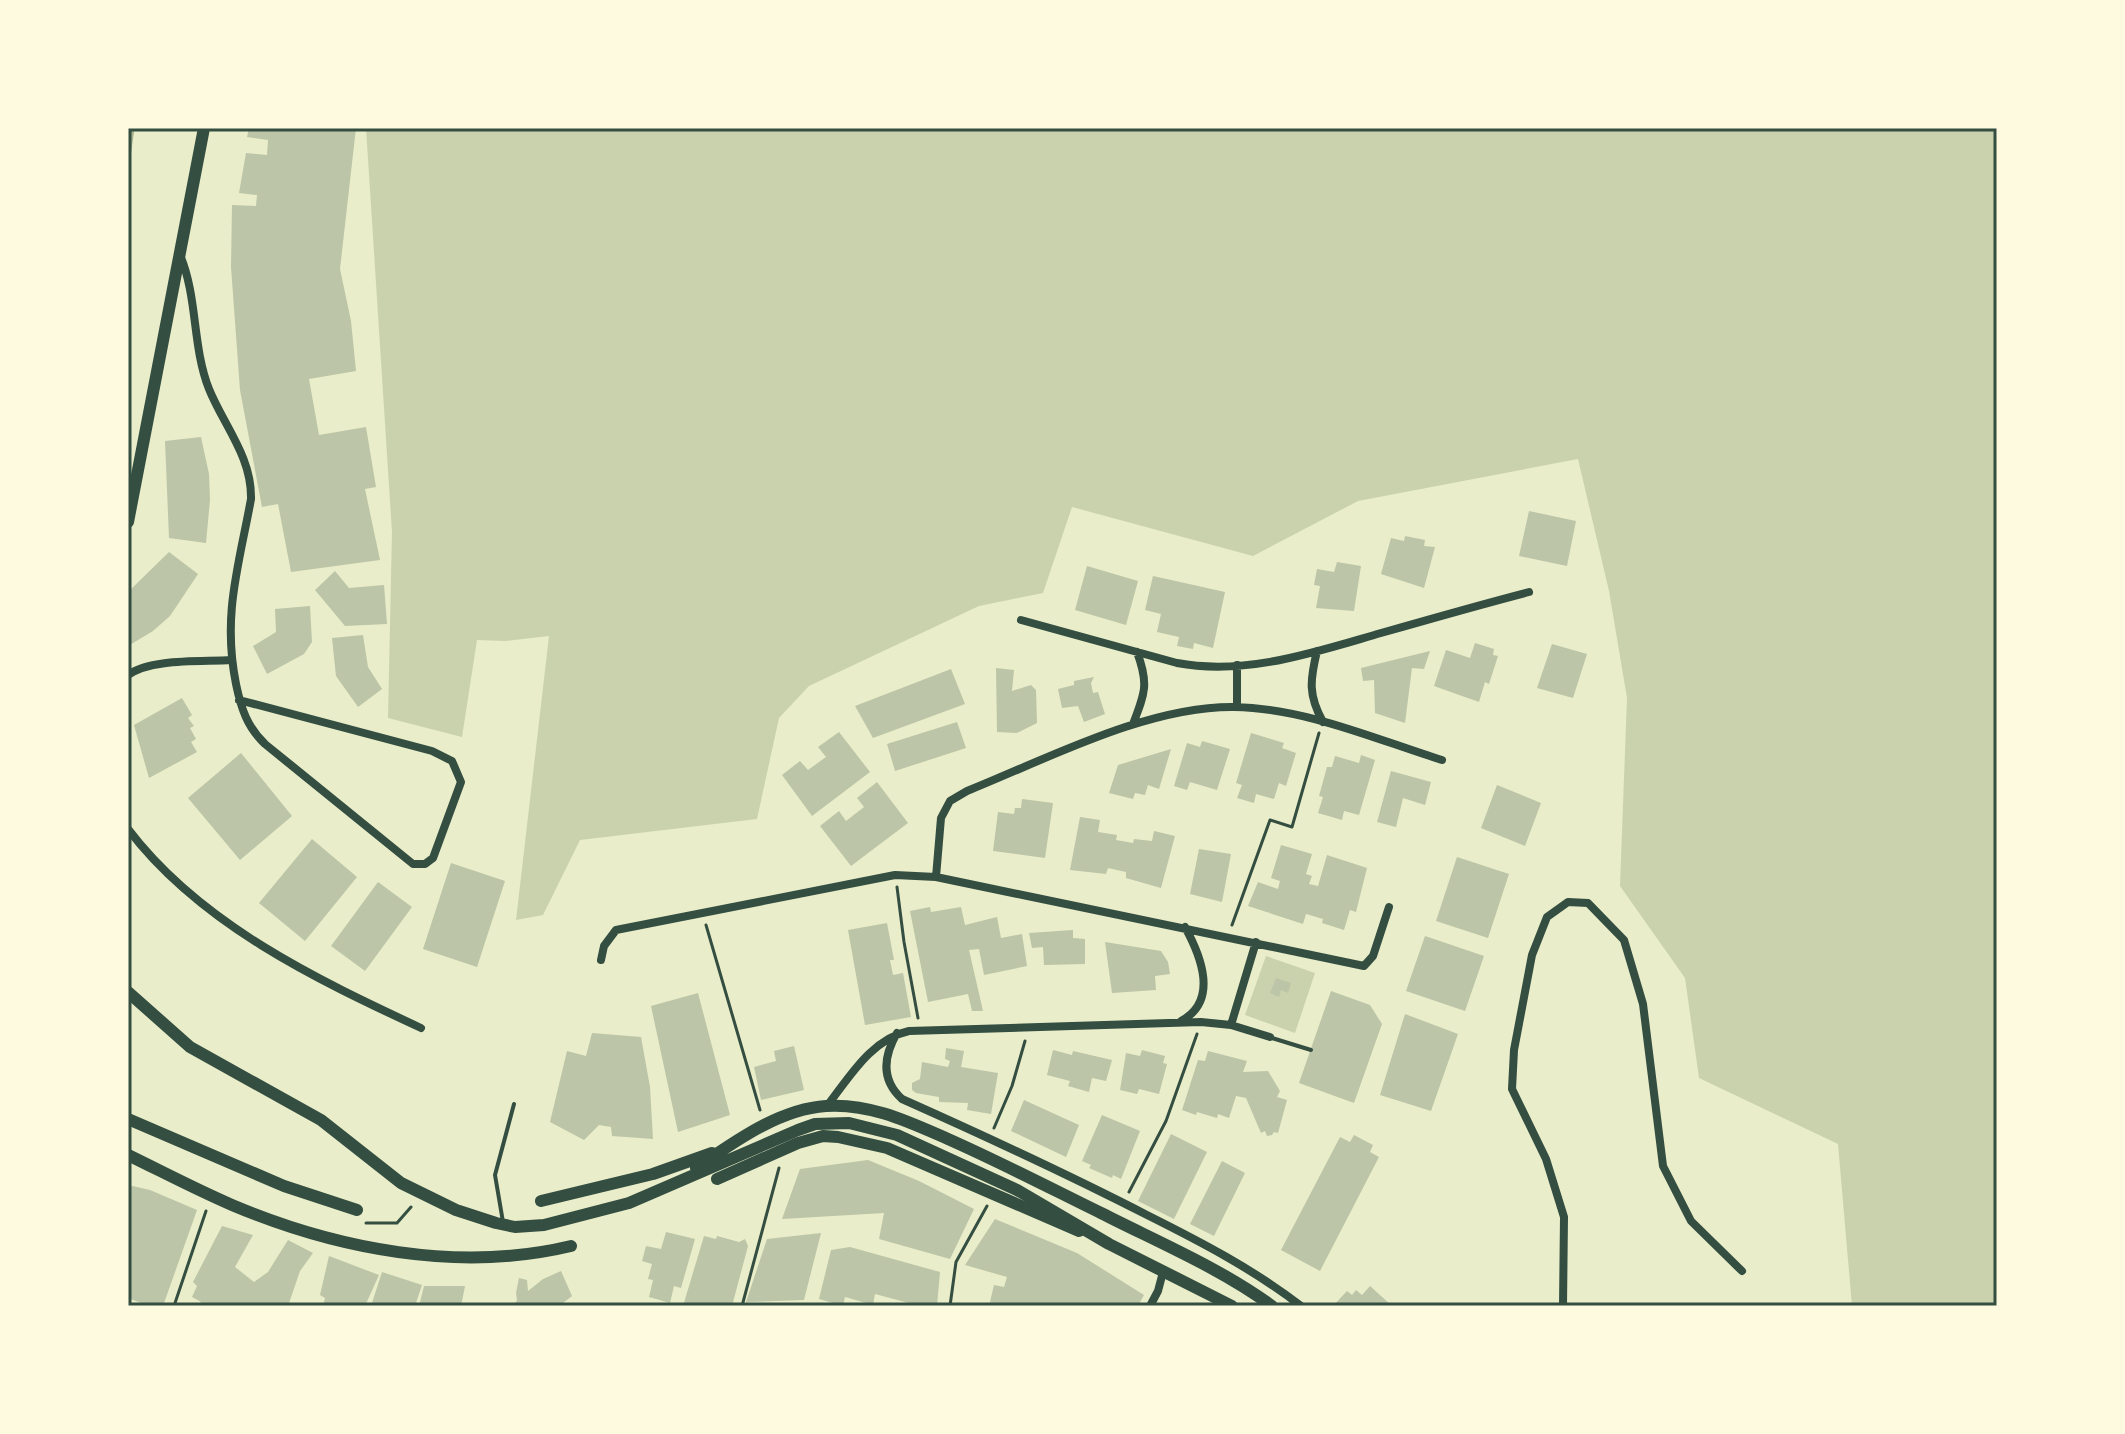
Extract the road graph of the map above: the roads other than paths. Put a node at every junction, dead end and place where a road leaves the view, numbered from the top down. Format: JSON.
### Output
{"nodes":[{"id":1,"x":204,"y":128,"type":"edge"},
{"id":2,"x":180,"y":254,"type":"junction"},
{"id":3,"x":128,"y":522,"type":"edge"},
{"id":4,"x":1529,"y":592,"type":"dead end"},
{"id":5,"x":1021,"y":620,"type":"dead end"},
{"id":6,"x":1317,"y":651,"type":"junction"},
{"id":7,"x":1137,"y":652,"type":"junction"},
{"id":8,"x":231,"y":660,"type":"junction"},
{"id":9,"x":1237,"y":665,"type":"junction"},
{"id":10,"x":128,"y":675,"type":"edge"},
{"id":11,"x":239,"y":700,"type":"junction"},
{"id":12,"x":1237,"y":707,"type":"junction"},
{"id":13,"x":1323,"y":722,"type":"junction"},
{"id":14,"x":1133,"y":724,"type":"junction"},
{"id":15,"x":1442,"y":760,"type":"dead end"},
{"id":16,"x":128,"y":829,"type":"edge"},
{"id":17,"x":936,"y":877,"type":"junction"},
{"id":18,"x":1389,"y":907,"type":"dead end"},
{"id":19,"x":1185,"y":927,"type":"junction"},
{"id":20,"x":1256,"y":942,"type":"junction"},
{"id":21,"x":601,"y":960,"type":"dead end"},
{"id":22,"x":132,"y":996,"type":"edge"},
{"id":23,"x":1180,"y":1022,"type":"junction"},
{"id":24,"x":1231,"y":1025,"type":"junction"},
{"id":25,"x":421,"y":1028,"type":"dead end"},
{"id":26,"x":897,"y":1033,"type":"junction"},
{"id":27,"x":1270,"y":1037,"type":"joint"},
{"id":28,"x":1311,"y":1050,"type":"dead end"},
{"id":29,"x":514,"y":1104,"type":"dead end"},
{"id":30,"x":827,"y":1106,"type":"junction"},
{"id":31,"x":128,"y":1119,"type":"edge"},
{"id":32,"x":733,"y":1143,"type":"junction"},
{"id":33,"x":128,"y":1155,"type":"edge"},
{"id":34,"x":717,"y":1179,"type":"dead end"},
{"id":35,"x":670,"y":1186,"type":"junction"},
{"id":36,"x":541,"y":1201,"type":"dead end"},
{"id":37,"x":359,"y":1216,"type":"road end"},
{"id":38,"x":503,"y":1225,"type":"junction"},
{"id":39,"x":1109,"y":1244,"type":"junction"},
{"id":40,"x":571,"y":1246,"type":"dead end"},
{"id":41,"x":1742,"y":1271,"type":"dead end"},
{"id":42,"x":1163,"y":1272,"type":"junction"},
{"id":43,"x":1150,"y":1306,"type":"edge"},
{"id":44,"x":1232,"y":1306,"type":"edge"},
{"id":45,"x":1272,"y":1306,"type":"edge"},
{"id":46,"x":1301,"y":1306,"type":"edge"},
{"id":47,"x":1563,"y":1306,"type":"edge"}],
"edges":[{"from":1,"to":2,"type":"main road"},
{"from":2,"to":3,"type":"main road"},
{"from":2,"to":8,"type":"street"},
{"from":4,"to":6,"type":"street"},
{"from":5,"to":7,"type":"street"},
{"from":6,"to":9,"type":"street"},
{"from":6,"to":13,"type":"street"},
{"from":7,"to":9,"type":"street"},
{"from":7,"to":14,"type":"street"},
{"from":8,"to":10,"type":"street"},
{"from":8,"to":11,"type":"street"},
{"from":9,"to":12,"type":"street"},
{"from":11,"to":11,"type":"street"},
{"from":12,"to":13,"type":"street"},
{"from":12,"to":14,"type":"street"},
{"from":13,"to":15,"type":"street"},
{"from":14,"to":17,"type":"street"},
{"from":16,"to":25,"type":"street"},
{"from":17,"to":19,"type":"street"},
{"from":17,"to":21,"type":"street"},
{"from":18,"to":20,"type":"street"},
{"from":19,"to":20,"type":"street"},
{"from":19,"to":23,"type":"street"},
{"from":20,"to":24,"type":"street"},
{"from":22,"to":38,"type":"main road"},
{"from":23,"to":24,"type":"street"},
{"from":23,"to":26,"type":"street"},
{"from":24,"to":27,"type":"street"},
{"from":26,"to":30,"type":"street"},
{"from":26,"to":46,"type":"street"},
{"from":27,"to":28,"type":"lane"},
{"from":29,"to":38,"type":"lane"},
{"from":30,"to":32,"type":"main road"},
{"from":30,"to":45,"type":"main road"},
{"from":31,"to":37,"type":"main road"},
{"from":32,"to":35,"type":"main road"},
{"from":32,"to":36,"type":"main road"},
{"from":33,"to":40,"type":"main road"},
{"from":34,"to":39,"type":"main road"},
{"from":35,"to":38,"type":"main road"},
{"from":35,"to":39,"type":"main road"},
{"from":39,"to":42,"type":"main road"},
{"from":41,"to":47,"type":"street"},
{"from":42,"to":43,"type":"street"},
{"from":42,"to":44,"type":"main road"}]}
